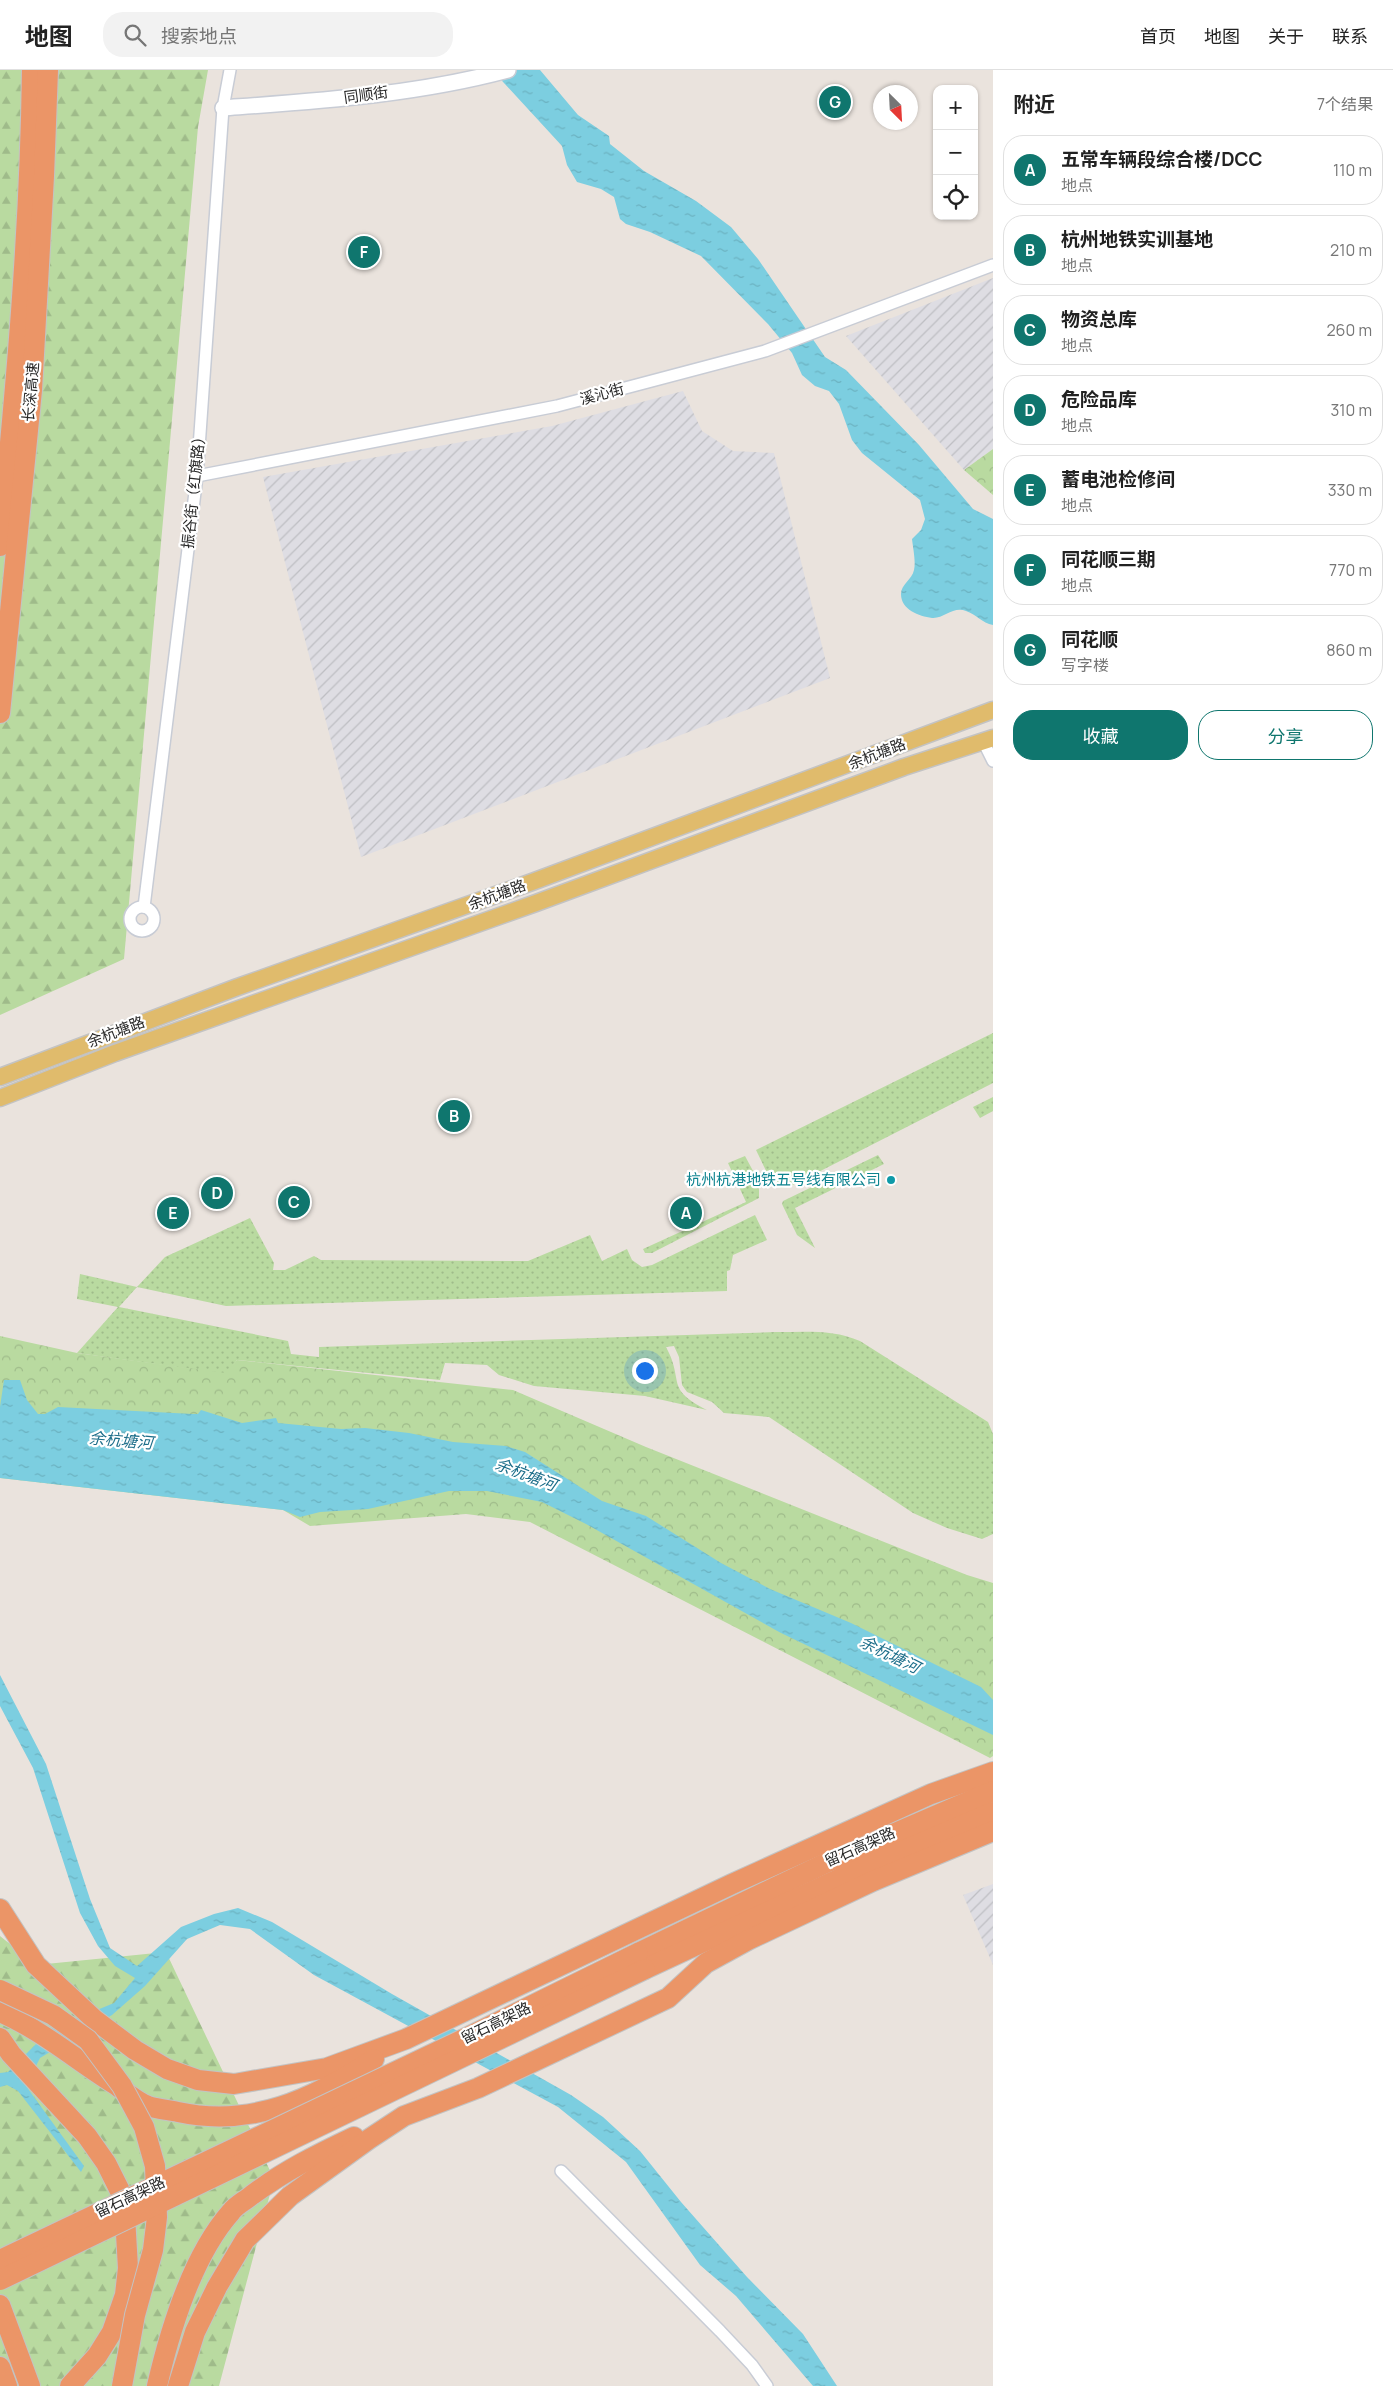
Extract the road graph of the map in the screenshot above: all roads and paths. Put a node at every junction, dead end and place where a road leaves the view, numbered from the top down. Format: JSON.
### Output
{"nodes":[{"id":1,"x":32,"y":70,"type":"edge"},
{"id":2,"x":48,"y":70,"type":"edge"},
{"id":3,"x":230,"y":70,"type":"edge"},
{"id":4,"x":508,"y":70,"type":"edge"},
{"id":5,"x":224,"y":108,"type":"junction"},
{"id":6,"x":993,"y":265,"type":"edge"},
{"id":7,"x":197,"y":476,"type":"junction"},
{"id":8,"x":0,"y":546,"type":"edge"},
{"id":9,"x":993,"y":710,"type":"edge"},
{"id":10,"x":0,"y":713,"type":"edge"},
{"id":11,"x":988,"y":740,"type":"edge"},
{"id":12,"x":993,"y":761,"type":"edge"},
{"id":13,"x":144,"y":907,"type":"dead end"},
{"id":14,"x":0,"y":1077,"type":"edge"},
{"id":15,"x":0,"y":1098,"type":"edge"},
{"id":16,"x":993,"y":1772,"type":"edge"},
{"id":17,"x":993,"y":1790,"type":"edge"},
{"id":18,"x":993,"y":1812,"type":"edge"},
{"id":19,"x":993,"y":1831,"type":"edge"},
{"id":20,"x":0,"y":1908,"type":"edge"},
{"id":21,"x":0,"y":1990,"type":"edge"},
{"id":22,"x":0,"y":2012,"type":"edge"},
{"id":23,"x":0,"y":2038,"type":"edge"},
{"id":24,"x":406,"y":2039,"type":"junction"},
{"id":25,"x":404,"y":2116,"type":"junction"},
{"id":26,"x":561,"y":2171,"type":"dead end"},
{"id":27,"x":0,"y":2260,"type":"edge"},
{"id":28,"x":0,"y":2280,"type":"edge"},
{"id":29,"x":0,"y":2305,"type":"edge"},
{"id":30,"x":0,"y":2367,"type":"edge"},
{"id":31,"x":7,"y":2386,"type":"edge"},
{"id":32,"x":30,"y":2386,"type":"edge"},
{"id":33,"x":70,"y":2386,"type":"edge"},
{"id":34,"x":122,"y":2386,"type":"edge"},
{"id":35,"x":157,"y":2386,"type":"edge"},
{"id":36,"x":178,"y":2386,"type":"edge"},
{"id":37,"x":767,"y":2386,"type":"edge"}],
"edges":[{"from":1,"to":8,"type":"highway","name":"长深高速"},
{"from":2,"to":10,"type":"highway","name":"长深高速"},
{"from":3,"to":5,"type":"street","name":"振谷街（红旗路）"},
{"from":4,"to":5,"type":"street","name":"同顺街"},
{"from":5,"to":7,"type":"street","name":"振谷街（红旗路）"},
{"from":6,"to":7,"type":"street","name":"溪沁街"},
{"from":7,"to":13,"type":"street","name":"振谷街（红旗路）"},
{"from":9,"to":14,"type":"main road","name":"余杭塘路"},
{"from":11,"to":12,"type":"street"},
{"from":11,"to":15,"type":"main road","name":"余杭塘路"},
{"from":16,"to":24,"type":"highway"},
{"from":17,"to":27,"type":"highway","name":"留石高架路","bridge":true},
{"from":18,"to":28,"type":"highway","name":"留石高架路","bridge":true},
{"from":19,"to":25,"type":"highway"},
{"from":20,"to":24,"type":"highway"},
{"from":21,"to":34,"type":"highway","bridge":true},
{"from":22,"to":24,"type":"highway","bridge":true},
{"from":23,"to":33,"type":"highway","bridge":true},
{"from":25,"to":35,"type":"highway"},
{"from":25,"to":36,"type":"highway"},
{"from":26,"to":37,"type":"street"},
{"from":29,"to":32,"type":"highway"},
{"from":30,"to":31,"type":"highway"}]}
